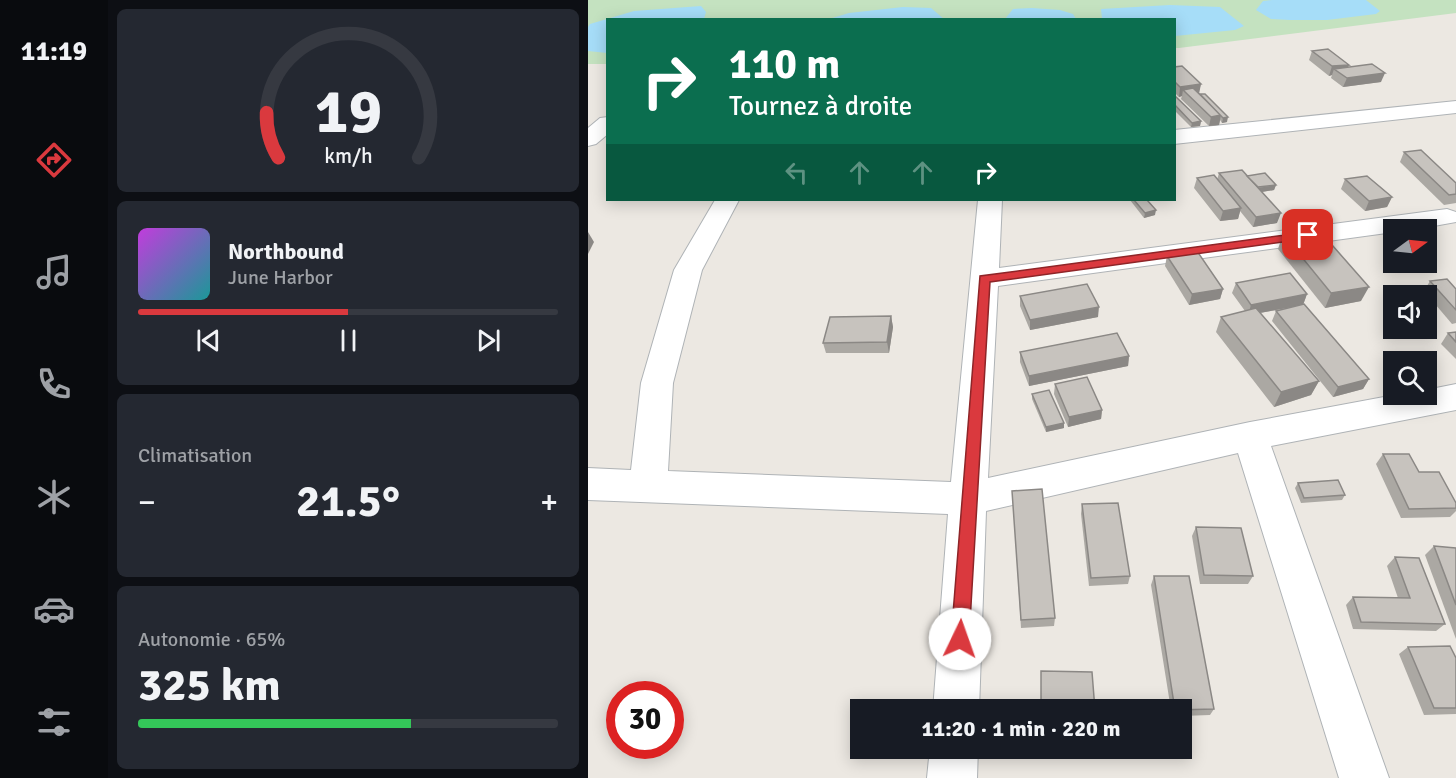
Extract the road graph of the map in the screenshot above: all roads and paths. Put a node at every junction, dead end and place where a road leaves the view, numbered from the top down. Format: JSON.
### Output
{"nodes":[{"id":1,"x":1456,"y":107,"type":"edge"},
{"id":2,"x":606,"y":125,"type":"edge"},
{"id":3,"x":1176,"y":137,"type":"edge"},
{"id":4,"x":588,"y":139,"type":"edge"},
{"id":5,"x":726,"y":201,"type":"edge"},
{"id":6,"x":990,"y":201,"type":"edge"},
{"id":7,"x":1447,"y":217,"type":"dead end"},
{"id":8,"x":984,"y":279,"type":"junction"},
{"id":9,"x":1456,"y":397,"type":"edge"},
{"id":10,"x":1250,"y":436,"type":"junction"},
{"id":11,"x":588,"y":484,"type":"edge"},
{"id":12,"x":648,"y":486,"type":"junction"},
{"id":13,"x":968,"y":499,"type":"junction"},
{"id":14,"x":957,"y":699,"type":"edge"},
{"id":15,"x":953,"y":759,"type":"edge"},
{"id":16,"x":952,"y":778,"type":"edge"},
{"id":17,"x":1364,"y":778,"type":"edge"}],
"edges":[{"from":1,"to":3,"type":"street"},
{"from":2,"to":4,"type":"street"},
{"from":5,"to":12,"type":"street"},
{"from":6,"to":8,"type":"street"},
{"from":7,"to":8,"type":"street"},
{"from":8,"to":13,"type":"street"},
{"from":9,"to":10,"type":"street"},
{"from":10,"to":13,"type":"street"},
{"from":10,"to":17,"type":"street"},
{"from":11,"to":12,"type":"street"},
{"from":12,"to":13,"type":"street"},
{"from":13,"to":14,"type":"street"},
{"from":15,"to":16,"type":"street"}]}
